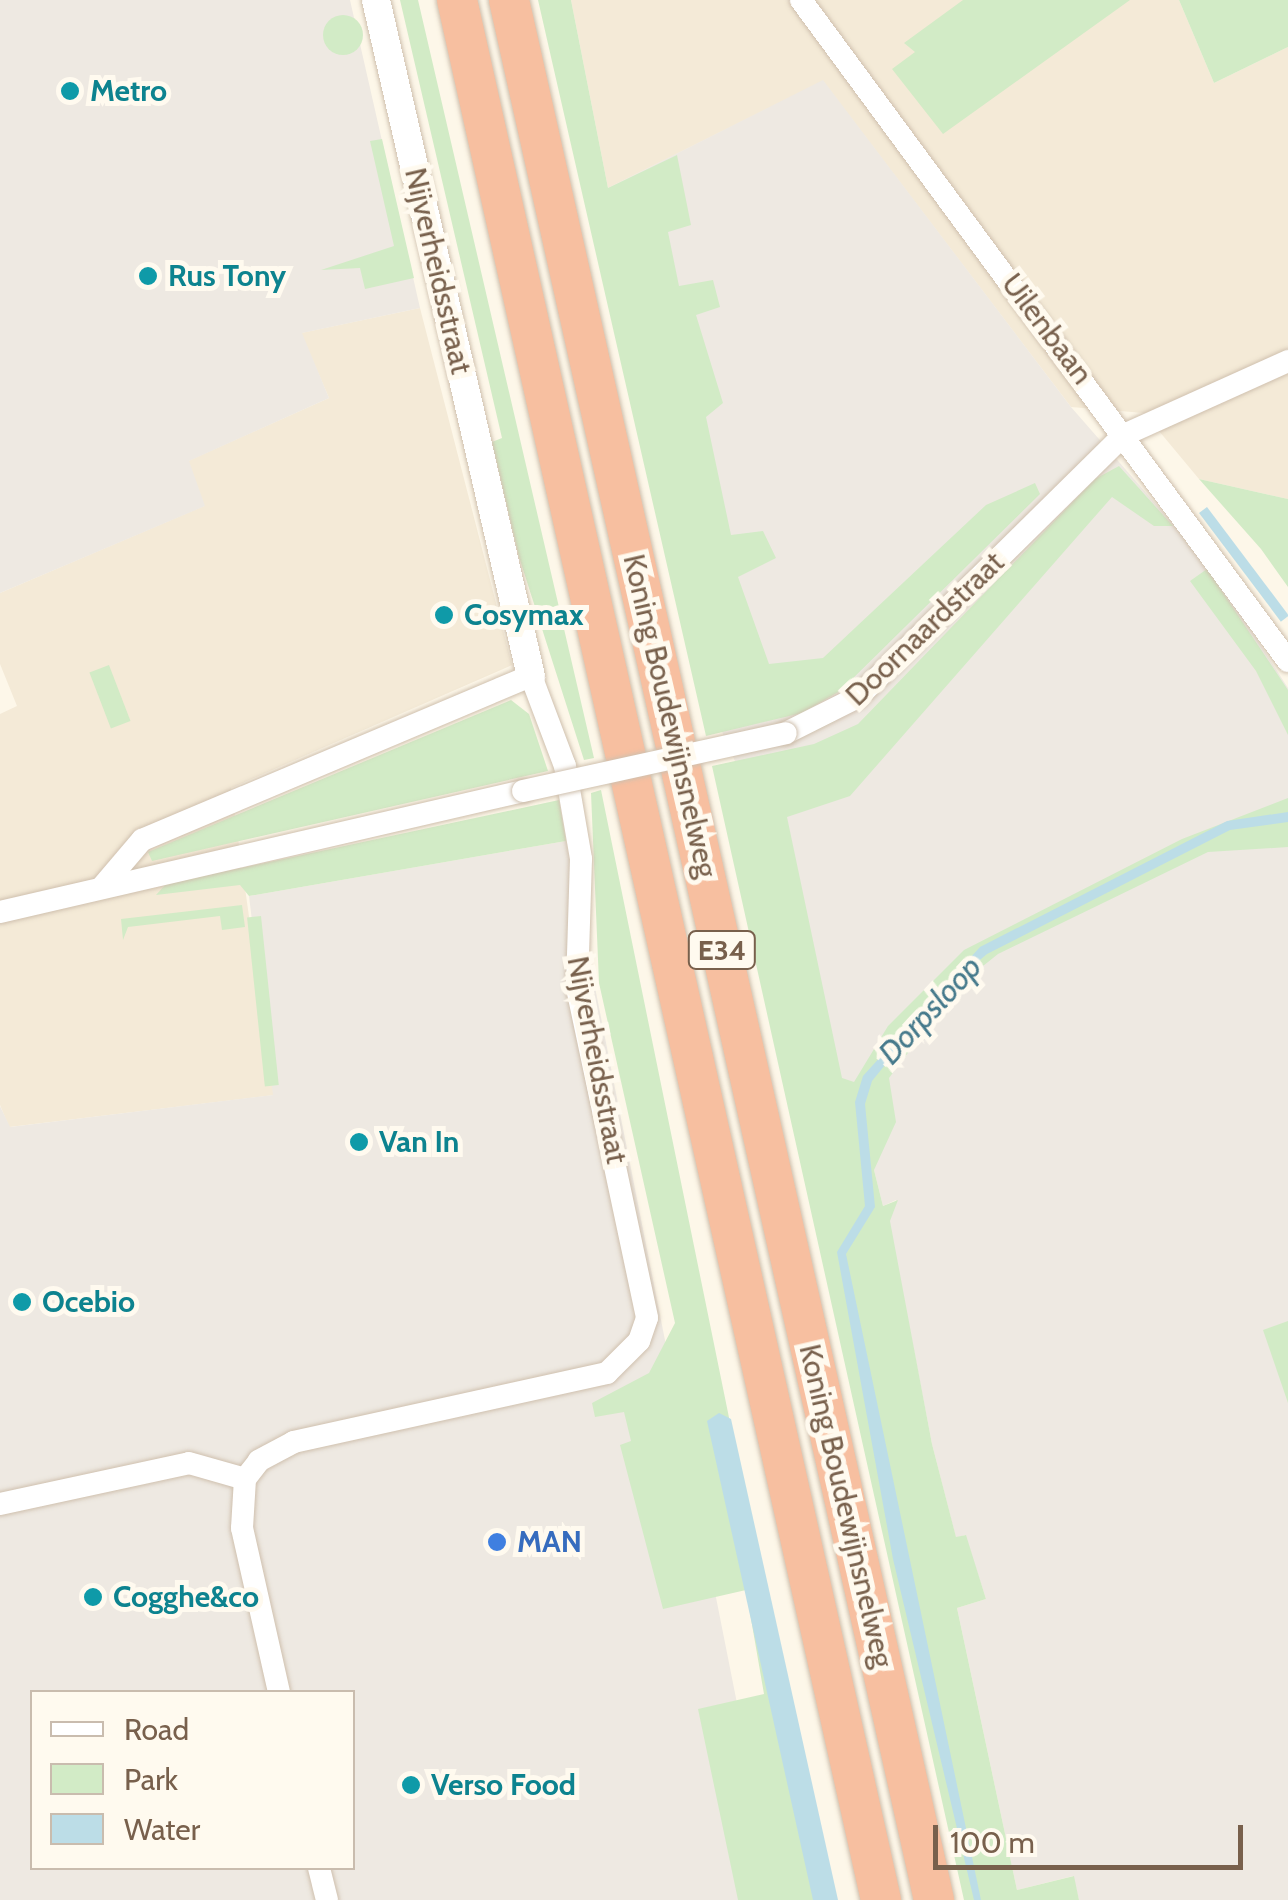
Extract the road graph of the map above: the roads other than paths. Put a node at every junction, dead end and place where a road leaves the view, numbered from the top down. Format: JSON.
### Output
{"nodes":[{"id":1,"x":376,"y":0,"type":"edge"},
{"id":2,"x":457,"y":0,"type":"edge"},
{"id":3,"x":509,"y":0,"type":"edge"},
{"id":4,"x":801,"y":0,"type":"edge"},
{"id":5,"x":1288,"y":361,"type":"edge"},
{"id":6,"x":1124,"y":435,"type":"junction"},
{"id":7,"x":1288,"y":661,"type":"edge"},
{"id":8,"x":531,"y":676,"type":"junction"},
{"id":9,"x":102,"y":887,"type":"junction"},
{"id":10,"x":0,"y":912,"type":"edge"},
{"id":11,"x":245,"y":1478,"type":"junction"},
{"id":12,"x":0,"y":1504,"type":"edge"},
{"id":13,"x":280,"y":1690,"type":"edge"},
{"id":14,"x":320,"y":1870,"type":"edge"},
{"id":15,"x":327,"y":1900,"type":"edge"},
{"id":16,"x":882,"y":1900,"type":"edge"},
{"id":17,"x":934,"y":1900,"type":"edge"}],
"edges":[{"from":1,"to":8,"type":"street","name":"Nijverheidsstraat"},
{"from":2,"to":16,"type":"highway","name":"Koning Boudewijnsnelweg","number":"E34"},
{"from":3,"to":17,"type":"highway","name":"Koning Boudewijnsnelweg","number":"E34"},
{"from":4,"to":6,"type":"street","name":"Uilenbaan"},
{"from":5,"to":6,"type":"street","name":"Doornaardstraat"},
{"from":6,"to":7,"type":"street","name":"Uilenbaan"},
{"from":6,"to":9,"type":"street","name":"Doornaardstraat","bridge":true},
{"from":8,"to":9,"type":"street"},
{"from":8,"to":11,"type":"street","name":"Nijverheidsstraat"},
{"from":9,"to":10,"type":"street","name":"Doornaardstraat"},
{"from":11,"to":12,"type":"street"},
{"from":11,"to":13,"type":"street"},
{"from":14,"to":15,"type":"street"}]}
